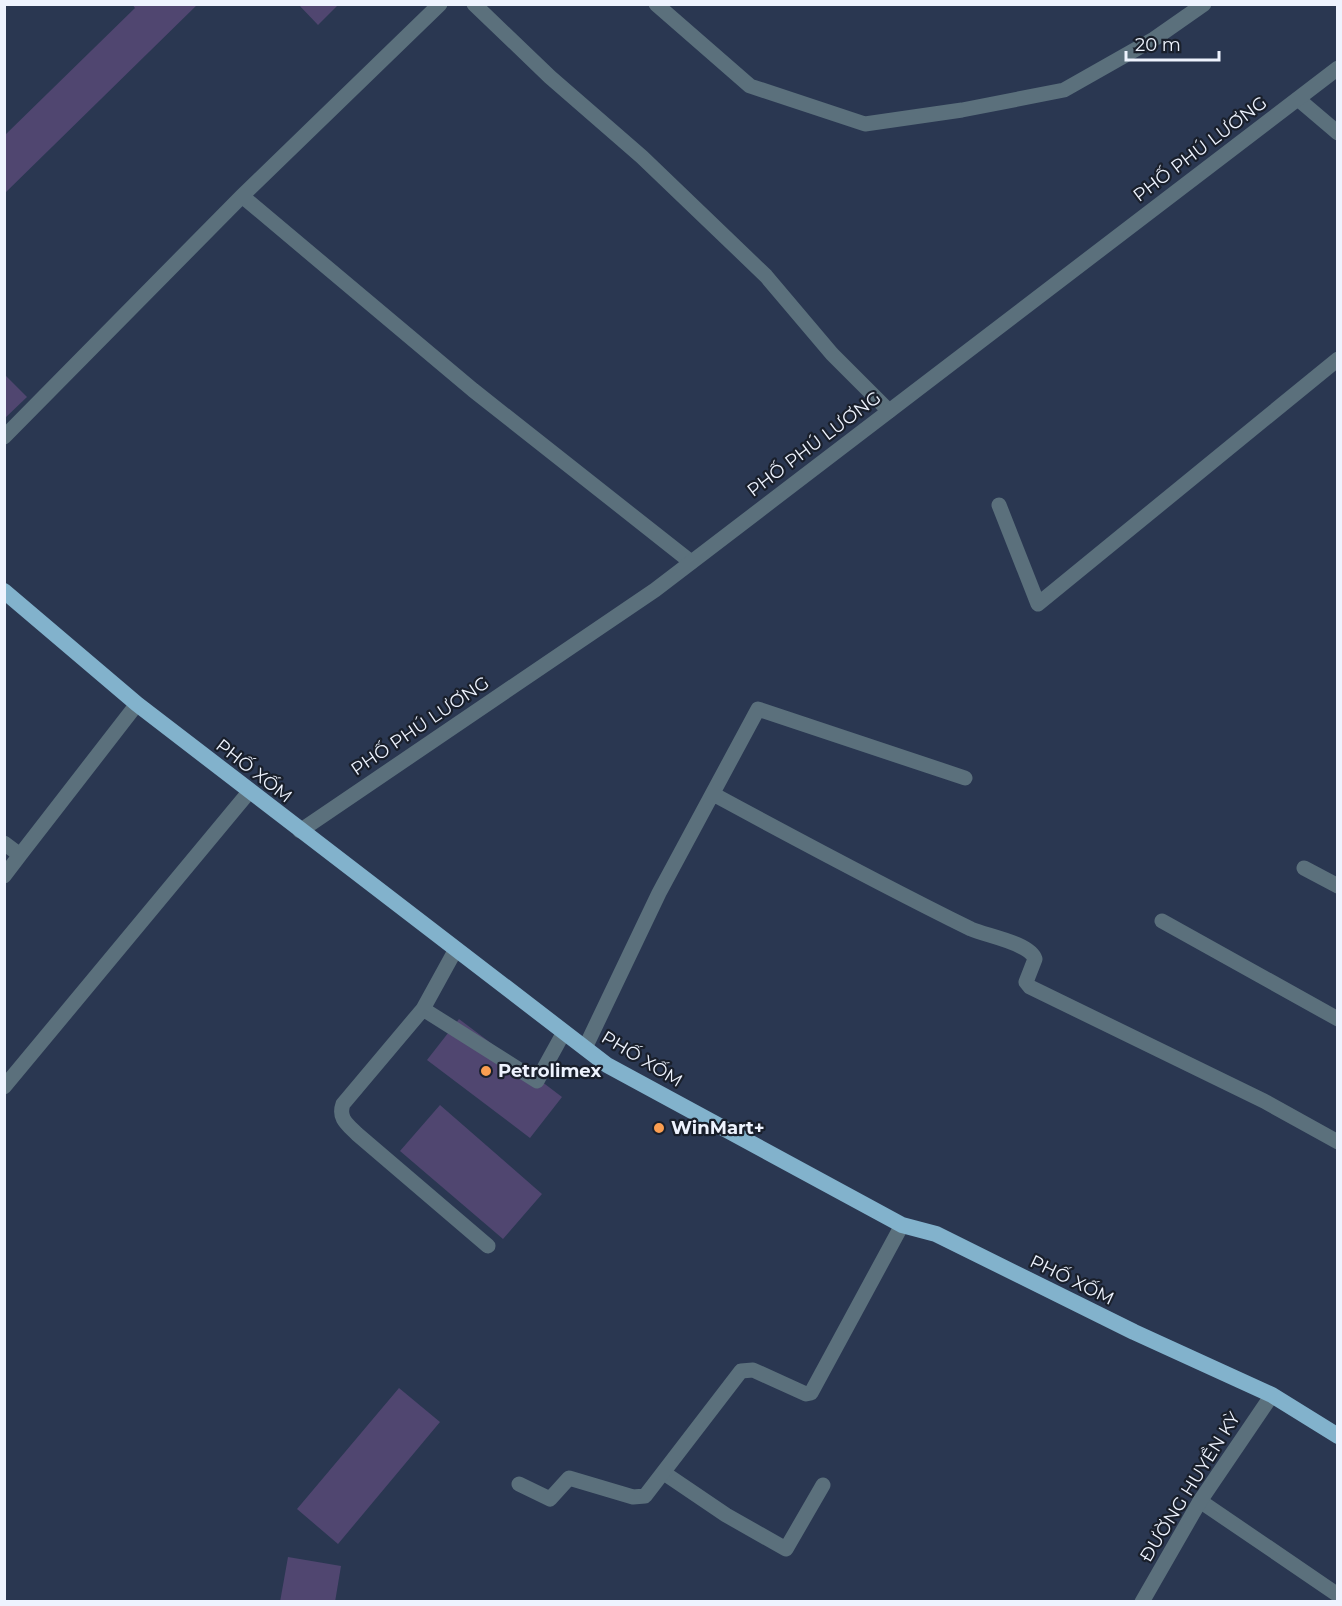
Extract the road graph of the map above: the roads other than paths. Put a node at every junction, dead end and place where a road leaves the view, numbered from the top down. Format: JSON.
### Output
{"nodes":[{"id":1,"x":440,"y":4,"type":"edge"},
{"id":2,"x":474,"y":4,"type":"edge"},
{"id":3,"x":656,"y":4,"type":"edge"},
{"id":4,"x":1204,"y":4,"type":"edge"},
{"id":5,"x":1338,"y":68,"type":"edge"},
{"id":6,"x":1298,"y":99,"type":"junction"},
{"id":7,"x":1338,"y":133,"type":"edge"},
{"id":8,"x":242,"y":196,"type":"junction"},
{"id":9,"x":1338,"y":359,"type":"edge"},
{"id":10,"x":889,"y":411,"type":"junction"},
{"id":11,"x":4,"y":437,"type":"edge"},
{"id":12,"x":999,"y":505,"type":"dead end"},
{"id":13,"x":691,"y":562,"type":"junction"},
{"id":14,"x":4,"y":591,"type":"edge"},
{"id":15,"x":137,"y":704,"type":"junction"},
{"id":16,"x":965,"y":778,"type":"dead end"},
{"id":17,"x":249,"y":792,"type":"junction"},
{"id":18,"x":712,"y":794,"type":"junction"},
{"id":19,"x":300,"y":831,"type":"junction"},
{"id":20,"x":4,"y":843,"type":"edge"},
{"id":21,"x":20,"y":855,"type":"junction"},
{"id":22,"x":1304,"y":868,"type":"dead end"},
{"id":23,"x":4,"y":876,"type":"edge"},
{"id":24,"x":1338,"y":886,"type":"edge"},
{"id":25,"x":1162,"y":921,"type":"dead end"},
{"id":26,"x":456,"y":949,"type":"junction"},
{"id":27,"x":423,"y":1009,"type":"junction"},
{"id":28,"x":1338,"y":1019,"type":"edge"},
{"id":29,"x":564,"y":1032,"type":"junction"},
{"id":30,"x":585,"y":1048,"type":"junction"},
{"id":31,"x":4,"y":1087,"type":"edge"},
{"id":32,"x":1338,"y":1142,"type":"edge"},
{"id":33,"x":902,"y":1225,"type":"junction"},
{"id":34,"x":488,"y":1246,"type":"dead end"},
{"id":35,"x":1272,"y":1395,"type":"junction"},
{"id":36,"x":1338,"y":1436,"type":"edge"},
{"id":37,"x":664,"y":1473,"type":"junction"},
{"id":38,"x":519,"y":1484,"type":"dead end"},
{"id":39,"x":823,"y":1485,"type":"dead end"},
{"id":40,"x":1200,"y":1501,"type":"junction"},
{"id":41,"x":1335,"y":1597,"type":"edge"},
{"id":42,"x":1142,"y":1602,"type":"edge"}],
"edges":[{"from":1,"to":8,"type":"street"},
{"from":2,"to":10,"type":"street"},
{"from":3,"to":4,"type":"street"},
{"from":5,"to":6,"type":"street","name":"PHỐ PHÚ LƯƠNG"},
{"from":6,"to":7,"type":"street"},
{"from":6,"to":10,"type":"street","name":"PHỐ PHÚ LƯƠNG"},
{"from":8,"to":11,"type":"street"},
{"from":8,"to":13,"type":"street"},
{"from":9,"to":12,"type":"street"},
{"from":10,"to":13,"type":"street","name":"PHỐ PHÚ LƯƠNG"},
{"from":13,"to":19,"type":"street","name":"PHỐ PHÚ LƯƠNG"},
{"from":14,"to":15,"type":"highway","name":"PHỐ XỐM"},
{"from":15,"to":17,"type":"highway","name":"PHỐ XỐM"},
{"from":15,"to":21,"type":"street"},
{"from":16,"to":18,"type":"street"},
{"from":17,"to":19,"type":"highway","name":"PHỐ XỐM"},
{"from":17,"to":31,"type":"street"},
{"from":18,"to":30,"type":"street"},
{"from":18,"to":32,"type":"street"},
{"from":19,"to":26,"type":"highway","name":"PHỐ XỐM"},
{"from":20,"to":21,"type":"street"},
{"from":21,"to":23,"type":"street"},
{"from":22,"to":24,"type":"street"},
{"from":25,"to":28,"type":"street"},
{"from":26,"to":27,"type":"street"},
{"from":26,"to":29,"type":"highway","name":"PHỐ XỐM"},
{"from":27,"to":29,"type":"street"},
{"from":27,"to":34,"type":"street"},
{"from":29,"to":30,"type":"highway","name":"PHỐ XỐM"},
{"from":30,"to":33,"type":"highway","name":"PHỐ XỐM"},
{"from":33,"to":35,"type":"highway","name":"PHỐ XỐM"},
{"from":33,"to":37,"type":"street"},
{"from":35,"to":36,"type":"highway","name":"PHỐ XỐM"},
{"from":35,"to":40,"type":"street","name":"ĐƯỜNG HUYỀN KỲ"},
{"from":37,"to":38,"type":"street"},
{"from":37,"to":39,"type":"street"},
{"from":40,"to":41,"type":"street"},
{"from":40,"to":42,"type":"street","name":"ĐƯỜNG HUYỀN KỲ"}]}
